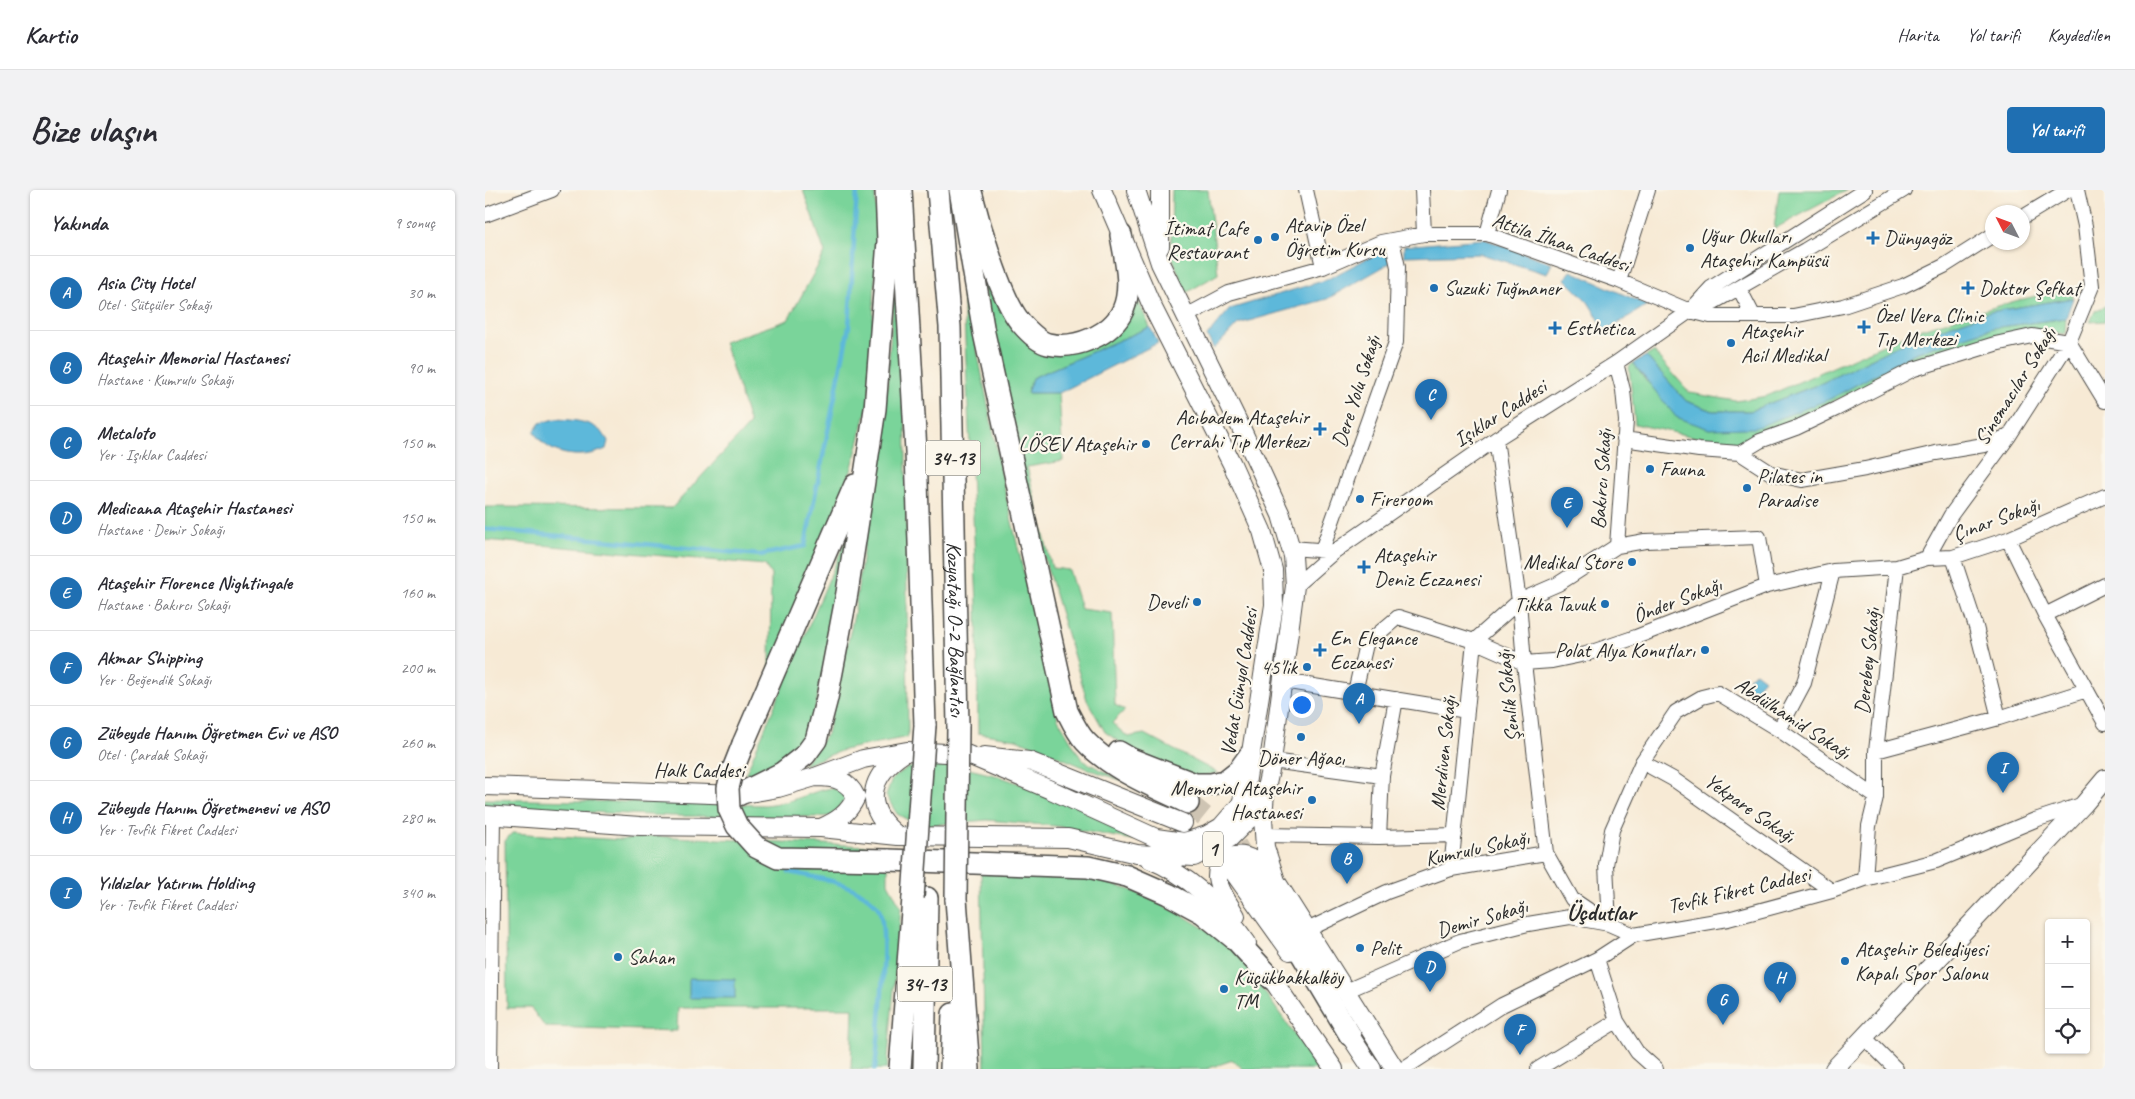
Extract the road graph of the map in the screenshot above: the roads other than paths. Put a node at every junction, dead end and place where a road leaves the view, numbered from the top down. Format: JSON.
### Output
{"nodes":[{"id":1,"x":552,"y":190,"type":"edge"},
{"id":2,"x":886,"y":190,"type":"edge"},
{"id":3,"x":901,"y":190,"type":"edge"},
{"id":4,"x":938,"y":190,"type":"edge"},
{"id":5,"x":960,"y":190,"type":"edge"},
{"id":6,"x":970,"y":190,"type":"edge"},
{"id":7,"x":1102,"y":190,"type":"edge"},
{"id":8,"x":1136,"y":190,"type":"edge"},
{"id":9,"x":1161,"y":190,"type":"edge"},
{"id":10,"x":1306,"y":190,"type":"edge"},
{"id":11,"x":1422,"y":190,"type":"edge"},
{"id":12,"x":1499,"y":190,"type":"edge"},
{"id":13,"x":1648,"y":190,"type":"edge"},
{"id":14,"x":1865,"y":190,"type":"edge"},
{"id":15,"x":1904,"y":190,"type":"edge"},
{"id":16,"x":2068,"y":190,"type":"edge"},
{"id":17,"x":2077,"y":190,"type":"edge"},
{"id":18,"x":2030,"y":213,"type":"edge"},
{"id":19,"x":485,"y":215,"type":"edge"},
{"id":20,"x":1424,"y":234,"type":"junction"},
{"id":21,"x":1487,"y":234,"type":"junction"},
{"id":22,"x":1121,"y":235,"type":"junction"},
{"id":23,"x":1392,"y":240,"type":"junction"},
{"id":24,"x":1985,"y":240,"type":"edge"},
{"id":25,"x":1160,"y":262,"type":"junction"},
{"id":26,"x":1323,"y":267,"type":"junction"},
{"id":27,"x":1619,"y":281,"type":"junction"},
{"id":28,"x":1739,"y":288,"type":"junction"},
{"id":29,"x":1690,"y":311,"type":"junction"},
{"id":30,"x":1753,"y":315,"type":"junction"},
{"id":31,"x":1186,"y":316,"type":"junction"},
{"id":32,"x":2069,"y":342,"type":"junction"},
{"id":33,"x":1616,"y":363,"type":"junction"},
{"id":34,"x":2105,"y":401,"type":"edge"},
{"id":35,"x":875,"y":409,"type":"junction"},
{"id":36,"x":2009,"y":436,"type":"junction"},
{"id":37,"x":1496,"y":439,"type":"junction"},
{"id":38,"x":1624,"y":439,"type":"junction"},
{"id":39,"x":1740,"y":453,"type":"junction"},
{"id":40,"x":2105,"y":496,"type":"edge"},
{"id":41,"x":2008,"y":539,"type":"junction"},
{"id":42,"x":1031,"y":542,"type":"junction"},
{"id":43,"x":1617,"y":546,"type":"junction"},
{"id":44,"x":1291,"y":548,"type":"junction"},
{"id":45,"x":1328,"y":551,"type":"junction"},
{"id":46,"x":1953,"y":557,"type":"junction"},
{"id":47,"x":1927,"y":558,"type":"junction"},
{"id":48,"x":1897,"y":567,"type":"junction"},
{"id":49,"x":1833,"y":571,"type":"junction"},
{"id":50,"x":2105,"y":585,"type":"edge"},
{"id":51,"x":1295,"y":586,"type":"junction"},
{"id":52,"x":1767,"y":586,"type":"junction"},
{"id":53,"x":1519,"y":601,"type":"junction"},
{"id":54,"x":2045,"y":615,"type":"junction"},
{"id":55,"x":1474,"y":641,"type":"junction"},
{"id":56,"x":1524,"y":663,"type":"junction"},
{"id":57,"x":1283,"y":681,"type":"junction"},
{"id":58,"x":2087,"y":690,"type":"junction"},
{"id":59,"x":1355,"y":692,"type":"junction"},
{"id":60,"x":1395,"y":699,"type":"junction"},
{"id":61,"x":1467,"y":712,"type":"junction"},
{"id":62,"x":1999,"y":718,"type":"junction"},
{"id":63,"x":2105,"y":724,"type":"edge"},
{"id":64,"x":1779,"y":730,"type":"junction"},
{"id":65,"x":907,"y":751,"type":"junction"},
{"id":66,"x":1876,"y":751,"type":"junction"},
{"id":67,"x":966,"y":754,"type":"junction"},
{"id":68,"x":1250,"y":755,"type":"junction"},
{"id":69,"x":1272,"y":761,"type":"junction"},
{"id":70,"x":1642,"y":762,"type":"junction"},
{"id":71,"x":1382,"y":776,"type":"junction"},
{"id":72,"x":815,"y":777,"type":"junction"},
{"id":73,"x":2105,"y":780,"type":"edge"},
{"id":74,"x":485,"y":786,"type":"edge"},
{"id":75,"x":1265,"y":793,"type":"junction"},
{"id":76,"x":738,"y":795,"type":"junction"},
{"id":77,"x":1876,"y":797,"type":"junction"},
{"id":78,"x":2105,"y":799,"type":"edge"},
{"id":79,"x":2085,"y":804,"type":"junction"},
{"id":80,"x":1185,"y":813,"type":"joint"},
{"id":81,"x":489,"y":815,"type":"edge"},
{"id":82,"x":821,"y":828,"type":"junction"},
{"id":83,"x":1455,"y":834,"type":"junction"},
{"id":84,"x":1264,"y":835,"type":"junction"},
{"id":85,"x":898,"y":836,"type":"junction"},
{"id":86,"x":1379,"y":837,"type":"junction"},
{"id":87,"x":1546,"y":853,"type":"junction"},
{"id":88,"x":1137,"y":854,"type":"junction"},
{"id":89,"x":1240,"y":868,"type":"tunnel mouth"},
{"id":90,"x":1451,"y":869,"type":"junction"},
{"id":91,"x":1865,"y":879,"type":"junction"},
{"id":92,"x":1276,"y":881,"type":"junction"},
{"id":93,"x":1833,"y":891,"type":"junction"},
{"id":94,"x":920,"y":898,"type":"junction"},
{"id":95,"x":956,"y":899,"type":"junction"},
{"id":96,"x":1609,"y":924,"type":"junction"},
{"id":97,"x":1307,"y":930,"type":"junction"},
{"id":98,"x":1635,"y":935,"type":"junction"},
{"id":99,"x":1597,"y":959,"type":"junction"},
{"id":100,"x":1272,"y":980,"type":"junction"},
{"id":101,"x":1345,"y":991,"type":"junction"},
{"id":102,"x":1617,"y":1021,"type":"junction"},
{"id":103,"x":1350,"y":1035,"type":"joint"},
{"id":104,"x":1863,"y":1037,"type":"junction"},
{"id":105,"x":489,"y":1069,"type":"edge"},
{"id":106,"x":900,"y":1069,"type":"edge"},
{"id":107,"x":923,"y":1069,"type":"edge"},
{"id":108,"x":951,"y":1069,"type":"edge"},
{"id":109,"x":969,"y":1069,"type":"edge"},
{"id":110,"x":1334,"y":1069,"type":"edge"},
{"id":111,"x":1372,"y":1069,"type":"edge"},
{"id":112,"x":1395,"y":1069,"type":"edge"},
{"id":113,"x":1403,"y":1069,"type":"edge"},
{"id":114,"x":1538,"y":1069,"type":"edge"},
{"id":115,"x":1656,"y":1069,"type":"edge"},
{"id":116,"x":1834,"y":1069,"type":"edge"},
{"id":117,"x":1896,"y":1069,"type":"edge"}],
"edges":[{"from":1,"to":19,"type":"street"},
{"from":2,"to":35,"type":"highway"},
{"from":3,"to":94,"type":"highway","name":"Kozyatağı O-2 Bağlantısı","number":"34-13","bridge":true},
{"from":4,"to":95,"type":"highway","name":"Kozyatağı O-2 Bağlantısı","number":"34-13","bridge":true},
{"from":5,"to":42,"type":"highway"},
{"from":6,"to":22,"type":"highway"},
{"from":7,"to":22,"type":"main road","name":"Vedat Günyol Caddesi"},
{"from":8,"to":25,"type":"main road","name":"Vedat Günyol Caddesi"},
{"from":9,"to":25,"type":"main road"},
{"from":10,"to":26,"type":"street"},
{"from":11,"to":20,"type":"street"},
{"from":12,"to":21,"type":"street"},
{"from":13,"to":27,"type":"street"},
{"from":14,"to":29,"type":"street","name":"Işıklar Caddesi"},
{"from":15,"to":28,"type":"street","name":"Işıklar Caddesi"},
{"from":16,"to":18,"type":"street"},
{"from":17,"to":32,"type":"street","name":"Sinemacılar Sokağı"},
{"from":20,"to":21,"type":"street","name":"Attila İlhan Caddesi"},
{"from":20,"to":23,"type":"street","name":"Attila İlhan Caddesi"},
{"from":21,"to":27,"type":"street","name":"Attila İlhan Caddesi"},
{"from":22,"to":68,"type":"main road","name":"Vedat Günyol Caddesi"},
{"from":23,"to":26,"type":"street","name":"Attila İlhan Caddesi"},
{"from":23,"to":45,"type":"street","name":"Dere Yolu Sokağı"},
{"from":24,"to":30,"type":"street","name":"Attila İlhan Caddesi"},
{"from":25,"to":31,"type":"main road","name":"Vedat Günyol Caddesi"},
{"from":26,"to":31,"type":"street","name":"Attila İlhan Caddesi"},
{"from":27,"to":29,"type":"street","name":"Attila İlhan Caddesi"},
{"from":28,"to":29,"type":"street","name":"Işıklar Caddesi"},
{"from":28,"to":30,"type":"street"},
{"from":29,"to":30,"type":"street","name":"Attila İlhan Caddesi"},
{"from":29,"to":33,"type":"street","name":"Işıklar Caddesi"},
{"from":31,"to":44,"type":"main road","name":"Vedat Günyol Caddesi"},
{"from":32,"to":34,"type":"street"},
{"from":32,"to":36,"type":"street","name":"Sinemacılar Sokağı"},
{"from":32,"to":39,"type":"street"},
{"from":33,"to":37,"type":"street","name":"Işıklar Caddesi"},
{"from":33,"to":38,"type":"street","name":"Bakırcı Sokağı"},
{"from":35,"to":76,"type":"highway"},
{"from":35,"to":100,"type":"highway","bridge":true},
{"from":36,"to":39,"type":"street"},
{"from":36,"to":47,"type":"street","name":"Sinemacılar Sokağı"},
{"from":37,"to":45,"type":"street","name":"Işıklar Caddesi"},
{"from":37,"to":53,"type":"street","name":"Şenlik Sokağı"},
{"from":38,"to":39,"type":"street"},
{"from":38,"to":43,"type":"street","name":"Bakırcı Sokağı"},
{"from":40,"to":41,"type":"street","name":"Çınar Sokağı"},
{"from":41,"to":46,"type":"street","name":"Çınar Sokağı"},
{"from":41,"to":54,"type":"street"},
{"from":42,"to":68,"type":"highway"},
{"from":42,"to":80,"type":"highway"},
{"from":43,"to":52,"type":"street"},
{"from":43,"to":53,"type":"street","name":"Bakırcı Sokağı"},
{"from":44,"to":45,"type":"street"},
{"from":44,"to":51,"type":"main road","name":"Vedat Günyol Caddesi"},
{"from":45,"to":51,"type":"street","name":"Işıklar Caddesi"},
{"from":46,"to":47,"type":"street","name":"Çınar Sokağı"},
{"from":46,"to":62,"type":"street"},
{"from":47,"to":48,"type":"street","name":"Çınar Sokağı"},
{"from":48,"to":49,"type":"street","name":"Önder Sokağı"},
{"from":48,"to":66,"type":"street","name":"Derebey Sokağı"},
{"from":49,"to":52,"type":"street","name":"Önder Sokağı"},
{"from":49,"to":64,"type":"street"},
{"from":50,"to":54,"type":"street"},
{"from":51,"to":57,"type":"main road","name":"Vedat Günyol Caddesi"},
{"from":52,"to":56,"type":"street","name":"Önder Sokağı"},
{"from":53,"to":55,"type":"street"},
{"from":53,"to":56,"type":"street","name":"Şenlik Sokağı"},
{"from":54,"to":58,"type":"street"},
{"from":55,"to":56,"type":"street","name":"Önder Sokağı"},
{"from":55,"to":59,"type":"street","name":"Önder Sokağı"},
{"from":55,"to":61,"type":"street","name":"Merdiven Sokağı"},
{"from":56,"to":87,"type":"street","name":"Şenlik Sokağı"},
{"from":57,"to":59,"type":"street"},
{"from":57,"to":69,"type":"main road","name":"Vedat Günyol Caddesi"},
{"from":58,"to":62,"type":"street"},
{"from":58,"to":63,"type":"street"},
{"from":59,"to":60,"type":"street"},
{"from":60,"to":61,"type":"street"},
{"from":60,"to":71,"type":"street"},
{"from":61,"to":83,"type":"street","name":"Merdiven Sokağı"},
{"from":62,"to":66,"type":"street"},
{"from":64,"to":70,"type":"street","name":"Abdülhamid Sokağı"},
{"from":64,"to":77,"type":"street","name":"Abdülhamid Sokağı"},
{"from":65,"to":67,"type":"main road","name":"Vedat Günyol Caddesi"},
{"from":65,"to":72,"type":"main road","name":"Halk Caddesi"},
{"from":65,"to":85,"type":"main road"},
{"from":66,"to":77,"type":"street","name":"Derebey Sokağı"},
{"from":67,"to":68,"type":"main road","name":"Vedat Günyol Caddesi"},
{"from":67,"to":80,"type":"main road"},
{"from":69,"to":71,"type":"street"},
{"from":69,"to":75,"type":"main road","name":"Vedat Günyol Caddesi"},
{"from":70,"to":93,"type":"street","name":"Yekpare Sokağı"},
{"from":70,"to":96,"type":"street","name":"Abdülhamid Sokağı"},
{"from":71,"to":86,"type":"street"},
{"from":72,"to":76,"type":"main road","name":"Halk Caddesi"},
{"from":72,"to":82,"type":"main road"},
{"from":73,"to":79,"type":"main road"},
{"from":74,"to":76,"type":"main road","name":"Halk Caddesi"},
{"from":75,"to":84,"type":"main road","name":"Vedat Günyol Caddesi"},
{"from":75,"to":88,"type":"main road","number":"1"},
{"from":77,"to":91,"type":"street","name":"Derebey Sokağı"},
{"from":78,"to":79,"type":"main road","name":"Tevfik Fikret Caddesi"},
{"from":79,"to":91,"type":"street","name":"Tevfik Fikret Caddesi"},
{"from":79,"to":104,"type":"main road"},
{"from":81,"to":82,"type":"main road"},
{"from":81,"to":105,"type":"street"},
{"from":82,"to":85,"type":"main road"},
{"from":83,"to":86,"type":"street"},
{"from":83,"to":90,"type":"street","name":"Merdiven Sokağı"},
{"from":84,"to":86,"type":"street"},
{"from":84,"to":92,"type":"main road","name":"Vedat Günyol Caddesi"},
{"from":85,"to":88,"type":"main road"},
{"from":87,"to":90,"type":"street","name":"Kumrulu Sokağı"},
{"from":87,"to":96,"type":"street","name":"Şenlik Sokağı"},
{"from":88,"to":100,"type":"main road"},
{"from":89,"to":103,"type":"highway"},
{"from":90,"to":97,"type":"street","name":"Kumrulu Sokağı"},
{"from":91,"to":93,"type":"street","name":"Tevfik Fikret Caddesi"},
{"from":92,"to":97,"type":"main road","name":"Vedat Günyol Caddesi"},
{"from":92,"to":100,"type":"main road"},
{"from":93,"to":98,"type":"street","name":"Tevfik Fikret Caddesi"},
{"from":94,"to":106,"type":"highway"},
{"from":94,"to":107,"type":"highway","number":"34-13"},
{"from":95,"to":108,"type":"highway","name":"Kozyatağı O-2 Bağlantısı","number":"34-13"},
{"from":95,"to":109,"type":"highway"},
{"from":96,"to":98,"type":"street","name":"Demir Sokağı"},
{"from":96,"to":101,"type":"street","name":"Demir Sokağı"},
{"from":97,"to":101,"type":"main road","name":"Vedat Günyol Caddesi"},
{"from":98,"to":99,"type":"street","name":"Tevfik Fikret Caddesi"},
{"from":99,"to":102,"type":"street"},
{"from":99,"to":113,"type":"street","name":"Tevfik Fikret Caddesi"},
{"from":100,"to":110,"type":"main road"},
{"from":101,"to":112,"type":"main road","name":"Vedat Günyol Caddesi"},
{"from":102,"to":114,"type":"street"},
{"from":102,"to":115,"type":"street"},
{"from":103,"to":111,"type":"main road"},
{"from":104,"to":116,"type":"main road"},
{"from":104,"to":117,"type":"street"}]}
